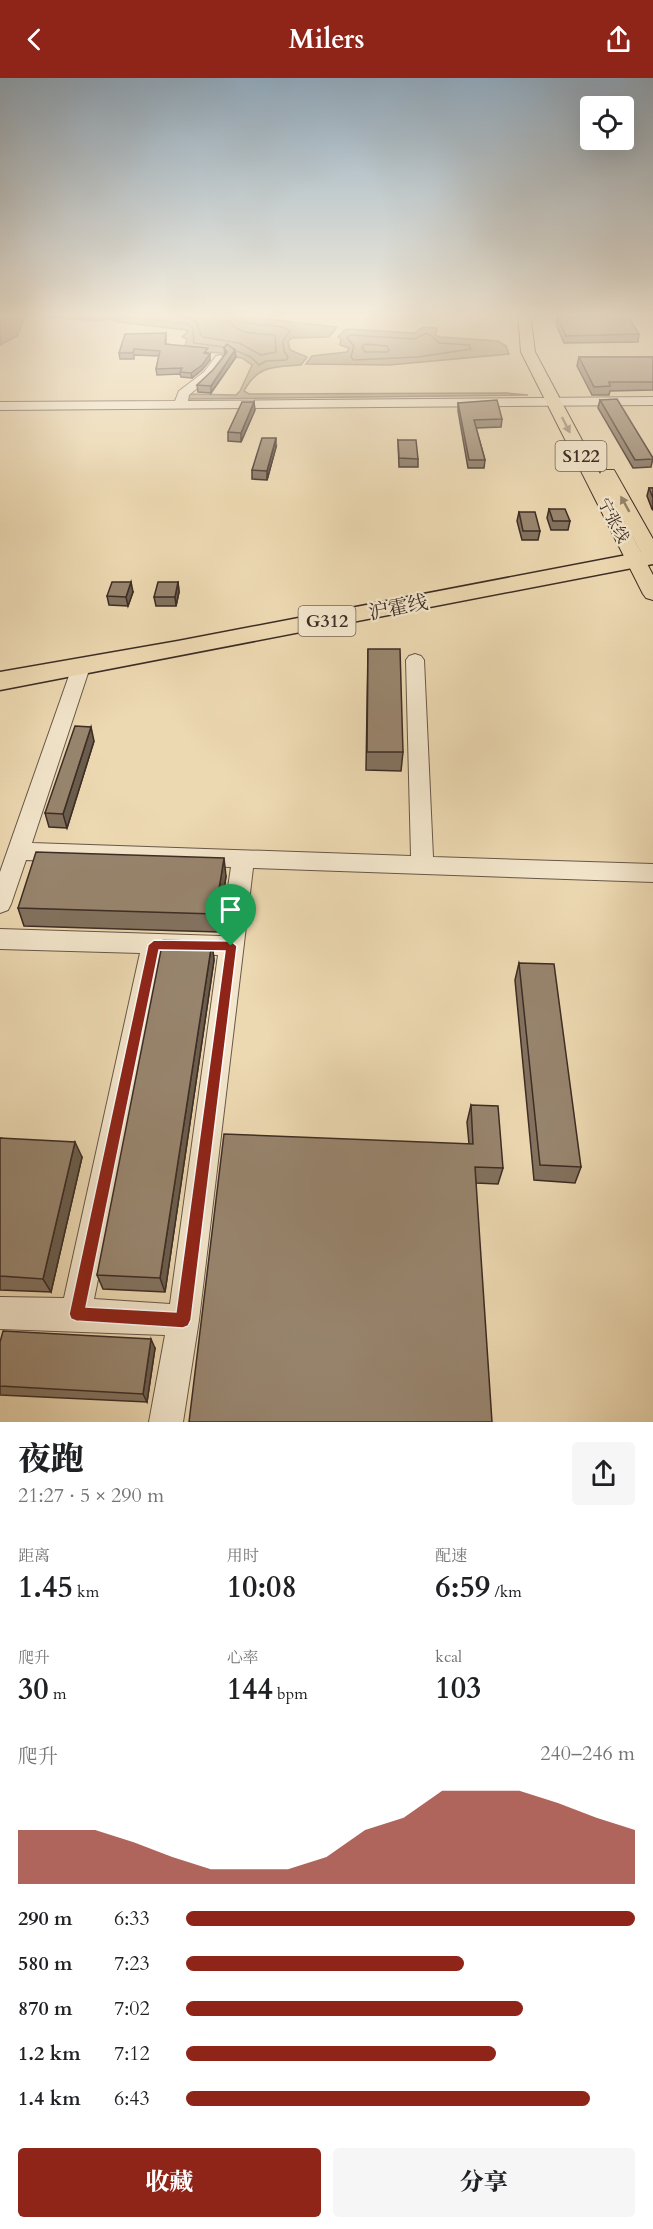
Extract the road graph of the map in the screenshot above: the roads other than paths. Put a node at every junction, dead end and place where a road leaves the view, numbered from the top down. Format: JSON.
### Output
{"nodes":[{"id":1,"x":206,"y":376,"type":"edge"},
{"id":2,"x":544,"y":376,"type":"edge"},
{"id":3,"x":553,"y":376,"type":"edge"},
{"id":4,"x":653,"y":401,"type":"edge"},
{"id":5,"x":561,"y":402,"type":"junction"},
{"id":6,"x":181,"y":404,"type":"junction"},
{"id":7,"x":0,"y":406,"type":"edge"},
{"id":8,"x":646,"y":553,"type":"edge"},
{"id":9,"x":653,"y":594,"type":"edge"},
{"id":10,"x":79,"y":660,"type":"junction"},
{"id":11,"x":415,"y":660,"type":"dead end"},
{"id":12,"x":0,"y":666,"type":"edge"},
{"id":13,"x":0,"y":681,"type":"edge"},
{"id":14,"x":19,"y":851,"type":"junction"},
{"id":15,"x":243,"y":858,"type":"junction"},
{"id":16,"x":422,"y":864,"type":"junction"},
{"id":17,"x":653,"y":873,"type":"edge"},
{"id":18,"x":0,"y":904,"type":"edge"},
{"id":19,"x":0,"y":939,"type":"edge"},
{"id":20,"x":154,"y":945,"type":"junction"},
{"id":21,"x":231,"y":946,"type":"junction"},
{"id":22,"x":0,"y":1312,"type":"edge"},
{"id":23,"x":76,"y":1314,"type":"junction"},
{"id":24,"x":183,"y":1320,"type":"junction"},
{"id":25,"x":166,"y":1422,"type":"edge"}],
"edges":[{"from":1,"to":6,"type":"street"},
{"from":2,"to":5,"type":"main road","name":"宁张线","number":"S122"},
{"from":3,"to":5,"type":"main road","name":"宁张线","number":"S122"},
{"from":4,"to":5,"type":"street"},
{"from":5,"to":6,"type":"street"},
{"from":5,"to":8,"type":"main road","name":"宁张线","number":"S122"},
{"from":6,"to":7,"type":"street"},
{"from":8,"to":9,"type":"main road","name":"宁张线","number":"S122"},
{"from":8,"to":10,"type":"highway","name":"沪霍线","number":"G312"},
{"from":10,"to":12,"type":"highway","name":"沪霍线","number":"G312"},
{"from":10,"to":13,"type":"highway","name":"沪霍线","number":"G312"},
{"from":10,"to":14,"type":"street"},
{"from":11,"to":16,"type":"street"},
{"from":14,"to":15,"type":"street"},
{"from":14,"to":18,"type":"street"},
{"from":15,"to":16,"type":"street"},
{"from":15,"to":21,"type":"street"},
{"from":16,"to":17,"type":"street"},
{"from":19,"to":20,"type":"street"},
{"from":20,"to":21,"type":"street"},
{"from":20,"to":23,"type":"street"},
{"from":21,"to":24,"type":"street"},
{"from":22,"to":23,"type":"street"},
{"from":23,"to":24,"type":"street"},
{"from":24,"to":25,"type":"street"}]}
